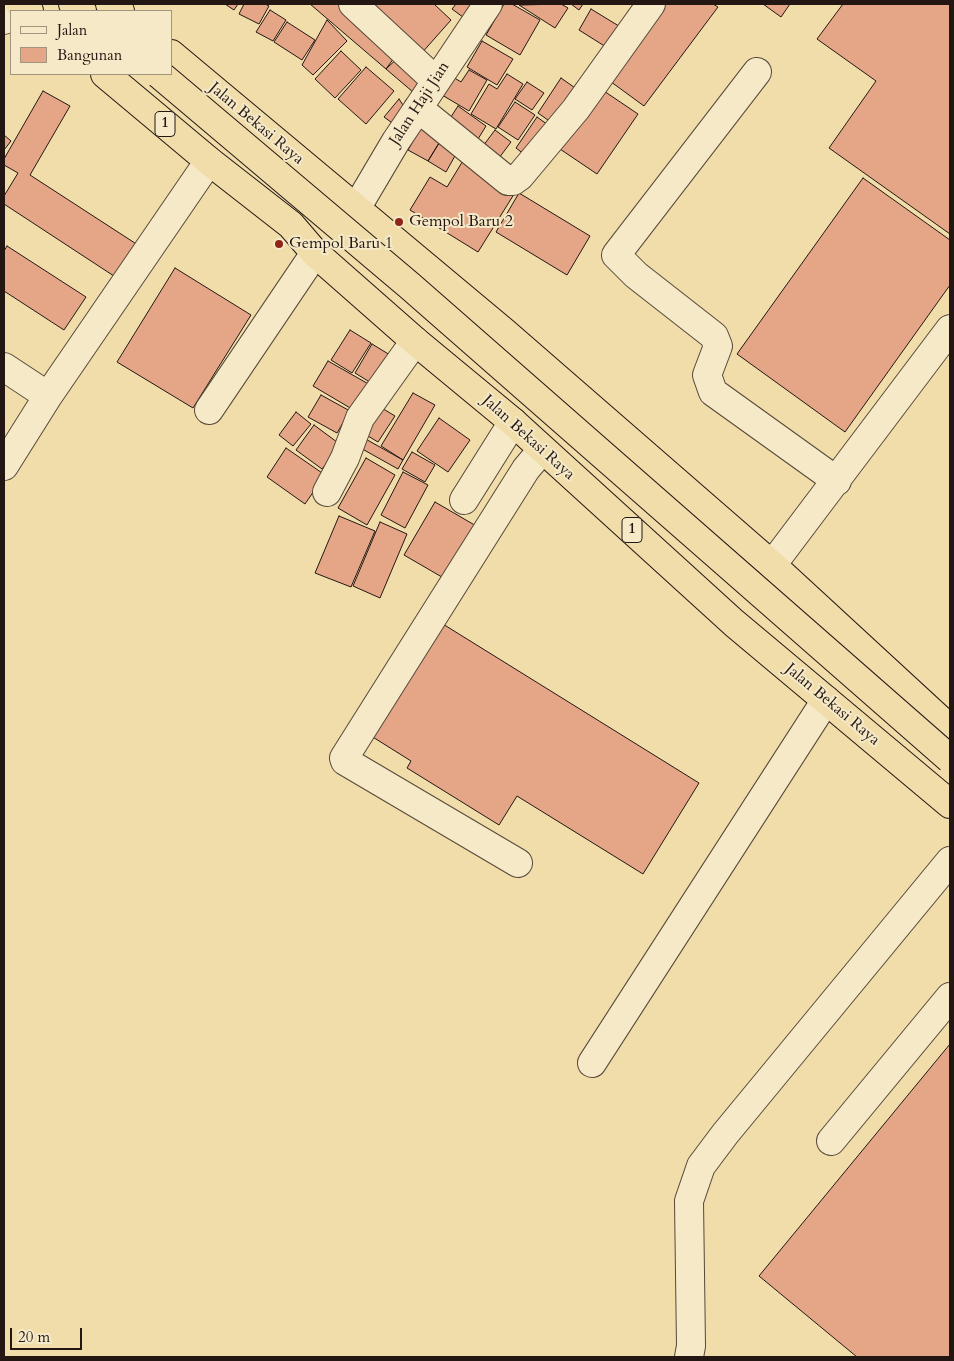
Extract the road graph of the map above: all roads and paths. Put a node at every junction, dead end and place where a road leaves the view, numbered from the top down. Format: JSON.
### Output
{"nodes":[{"id":1,"x":353,"y":4,"type":"edge"},
{"id":2,"x":488,"y":4,"type":"edge"},
{"id":3,"x":651,"y":4,"type":"edge"},
{"id":4,"x":172,"y":55,"type":"edge"},
{"id":5,"x":758,"y":72,"type":"dead end"},
{"id":6,"x":106,"y":75,"type":"edge"},
{"id":7,"x":160,"y":75,"type":"edge"},
{"id":8,"x":436,"y":80,"type":"junction"},
{"id":9,"x":418,"y":108,"type":"junction"},
{"id":10,"x":259,"y":127,"type":"junction"},
{"id":11,"x":217,"y":168,"type":"junction"},
{"id":12,"x":357,"y":207,"type":"junction"},
{"id":13,"x":316,"y":253,"type":"junction"},
{"id":14,"x":950,"y":329,"type":"edge"},
{"id":15,"x":415,"y":341,"type":"junction"},
{"id":16,"x":4,"y":367,"type":"edge"},
{"id":17,"x":48,"y":396,"type":"junction"},
{"id":18,"x":209,"y":410,"type":"dead end"},
{"id":19,"x":513,"y":422,"type":"junction"},
{"id":20,"x":542,"y":450,"type":"junction"},
{"id":21,"x":4,"y":466,"type":"edge"},
{"id":22,"x":837,"y":480,"type":"junction"},
{"id":23,"x":326,"y":492,"type":"dead end"},
{"id":24,"x":464,"y":500,"type":"dead end"},
{"id":25,"x":772,"y":565,"type":"junction"},
{"id":26,"x":826,"y":700,"type":"junction"},
{"id":27,"x":950,"y":729,"type":"edge"},
{"id":28,"x":950,"y":759,"type":"edge"},
{"id":29,"x":950,"y":804,"type":"edge"},
{"id":30,"x":950,"y":861,"type":"edge"},
{"id":31,"x":518,"y":863,"type":"dead end"},
{"id":32,"x":950,"y":997,"type":"edge"},
{"id":33,"x":592,"y":1063,"type":"dead end"},
{"id":34,"x":831,"y":1141,"type":"dead end"},
{"id":35,"x":689,"y":1357,"type":"edge"}],
"edges":[{"from":1,"to":8,"type":"street"},
{"from":2,"to":8,"type":"street","name":"Jalan Haji Jian"},
{"from":3,"to":9,"type":"street"},
{"from":4,"to":10,"type":"highway","name":"Jalan Bekasi Raya"},
{"from":5,"to":22,"type":"street"},
{"from":6,"to":11,"type":"highway","name":"Jalan Bekasi Raya","number":"1"},
{"from":7,"to":28,"type":"highway","bridge":true},
{"from":8,"to":9,"type":"street","name":"Jalan Haji Jian"},
{"from":9,"to":12,"type":"street","name":"Jalan Haji Jian"},
{"from":10,"to":11,"type":"highway"},
{"from":10,"to":12,"type":"highway","name":"Jalan Bekasi Raya"},
{"from":11,"to":13,"type":"highway","name":"Jalan Bekasi Raya","number":"1"},
{"from":11,"to":17,"type":"street"},
{"from":12,"to":25,"type":"highway","name":"Jalan Bekasi Raya"},
{"from":13,"to":15,"type":"highway","name":"Jalan Bekasi Raya","number":"1"},
{"from":13,"to":18,"type":"street"},
{"from":14,"to":22,"type":"street"},
{"from":15,"to":19,"type":"highway","name":"Jalan Bekasi Raya","number":"1"},
{"from":15,"to":23,"type":"street"},
{"from":16,"to":17,"type":"street"},
{"from":17,"to":21,"type":"street"},
{"from":19,"to":20,"type":"highway","name":"Jalan Bekasi Raya","number":"1"},
{"from":19,"to":24,"type":"street"},
{"from":20,"to":26,"type":"highway","name":"Jalan Bekasi Raya","number":"1"},
{"from":20,"to":31,"type":"street"},
{"from":22,"to":25,"type":"street"},
{"from":25,"to":27,"type":"highway","name":"Jalan Bekasi Raya"},
{"from":26,"to":29,"type":"highway","name":"Jalan Bekasi Raya","number":"1"},
{"from":26,"to":33,"type":"street"},
{"from":30,"to":35,"type":"street"},
{"from":32,"to":34,"type":"street"}]}
